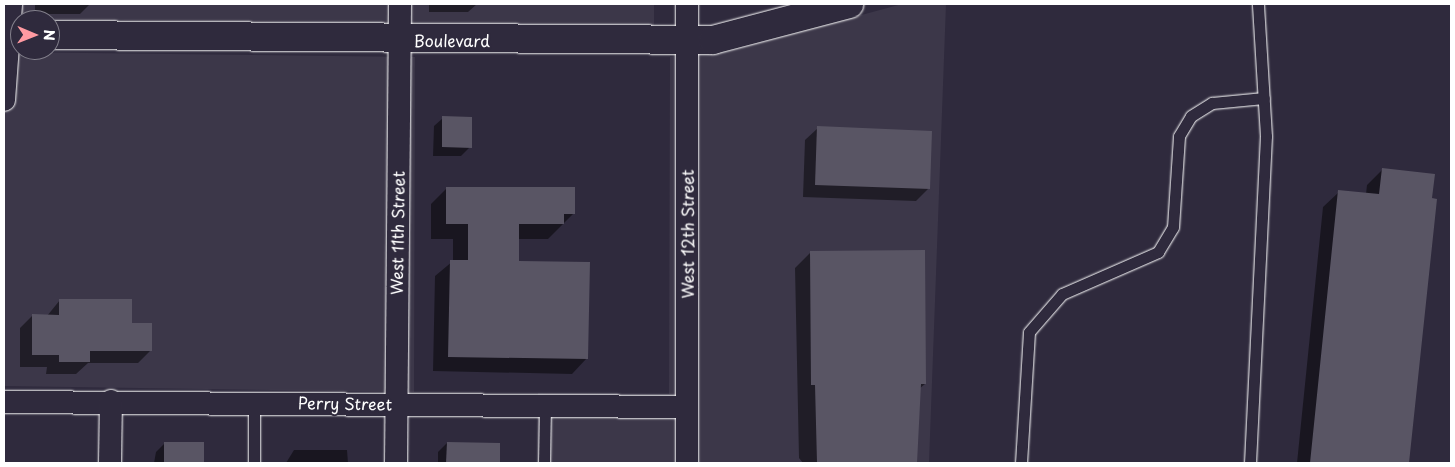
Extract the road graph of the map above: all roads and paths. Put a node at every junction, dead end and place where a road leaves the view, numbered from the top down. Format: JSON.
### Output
{"nodes":[{"id":1,"x":400,"y":4,"type":"edge"},
{"id":2,"x":687,"y":4,"type":"edge"},
{"id":3,"x":849,"y":4,"type":"edge"},
{"id":4,"x":1258,"y":4,"type":"edge"},
{"id":5,"x":60,"y":35,"type":"edge"},
{"id":6,"x":400,"y":39,"type":"junction"},
{"id":7,"x":688,"y":41,"type":"junction"},
{"id":8,"x":10,"y":44,"type":"edge"},
{"id":9,"x":1264,"y":98,"type":"junction"},
{"id":10,"x":4,"y":100,"type":"edge"},
{"id":11,"x":111,"y":401,"type":"junction"},
{"id":12,"x":4,"y":402,"type":"edge"},
{"id":13,"x":254,"y":402,"type":"junction"},
{"id":14,"x":396,"y":404,"type":"junction"},
{"id":15,"x":545,"y":407,"type":"junction"},
{"id":16,"x":686,"y":407,"type":"junction"},
{"id":17,"x":110,"y":463,"type":"edge"},
{"id":18,"x":254,"y":463,"type":"edge"},
{"id":19,"x":396,"y":463,"type":"edge"},
{"id":20,"x":544,"y":463,"type":"edge"},
{"id":21,"x":687,"y":463,"type":"edge"},
{"id":22,"x":1021,"y":463,"type":"edge"},
{"id":23,"x":1250,"y":463,"type":"edge"}],
"edges":[{"from":1,"to":6,"type":"street","name":"West 11th Street"},
{"from":2,"to":7,"type":"street","name":"West 12th Street"},
{"from":3,"to":7,"type":"main road","name":"Boulevard"},
{"from":4,"to":9,"type":"lane"},
{"from":5,"to":6,"type":"main road","name":"Boulevard"},
{"from":6,"to":7,"type":"main road","name":"Boulevard"},
{"from":6,"to":14,"type":"street","name":"West 11th Street"},
{"from":7,"to":16,"type":"street","name":"West 12th Street"},
{"from":8,"to":10,"type":"street"},
{"from":9,"to":22,"type":"lane"},
{"from":9,"to":23,"type":"lane"},
{"from":11,"to":12,"type":"street","name":"Perry Street"},
{"from":11,"to":13,"type":"street","name":"Perry Street"},
{"from":11,"to":17,"type":"street"},
{"from":13,"to":14,"type":"street","name":"Perry Street"},
{"from":13,"to":18,"type":"lane"},
{"from":14,"to":15,"type":"street","name":"Perry Street"},
{"from":14,"to":19,"type":"street","name":"West 11th Street"},
{"from":15,"to":16,"type":"street","name":"Perry Street"},
{"from":15,"to":20,"type":"lane"},
{"from":16,"to":21,"type":"street","name":"West 12th Street"}]}
